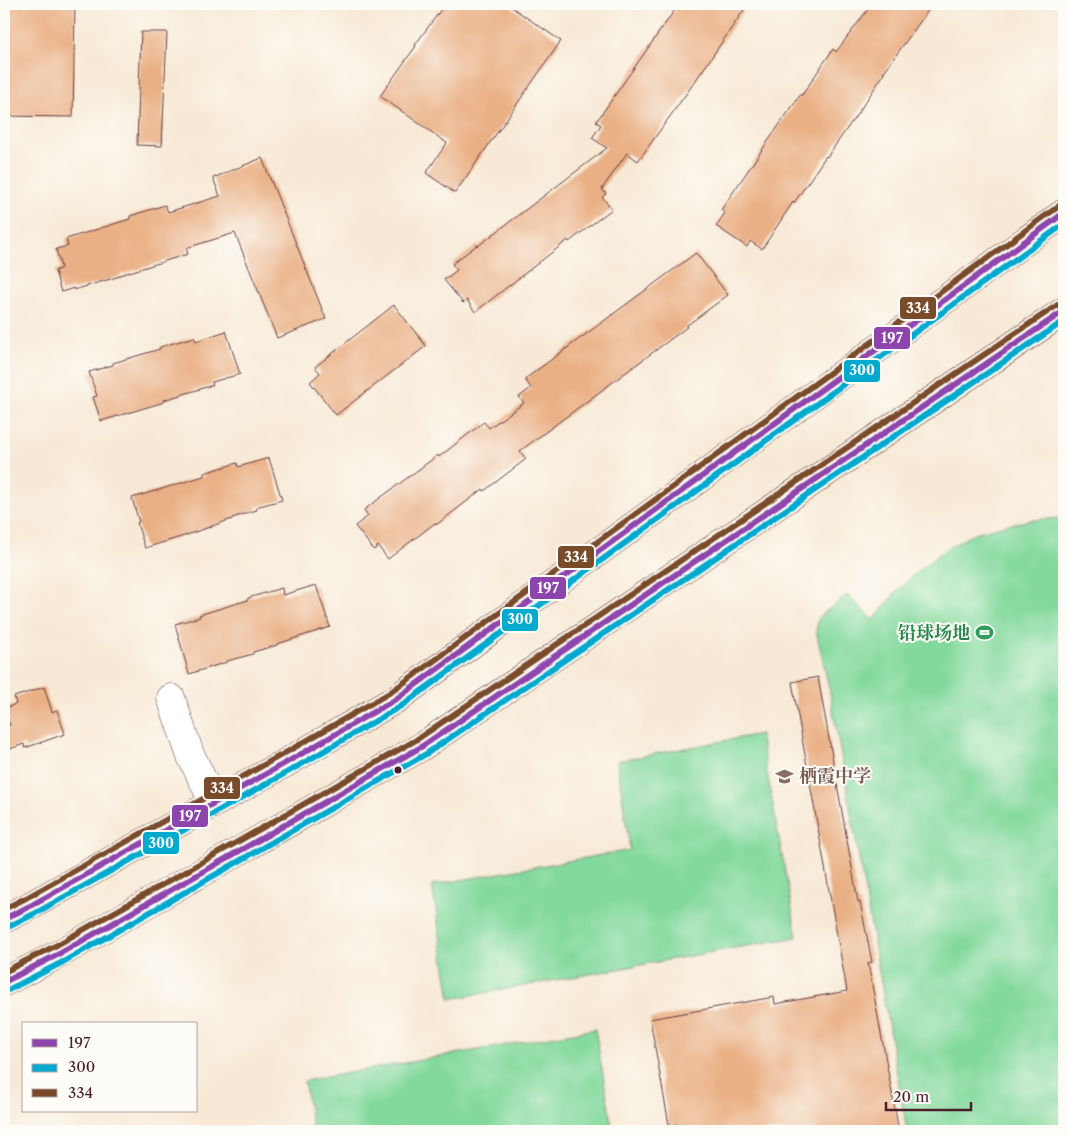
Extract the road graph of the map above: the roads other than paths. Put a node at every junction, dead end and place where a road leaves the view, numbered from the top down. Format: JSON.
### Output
{"nodes":[{"id":1,"x":1064,"y":213,"type":"edge"},
{"id":2,"x":1064,"y":311,"type":"edge"},
{"id":3,"x":171,"y":698,"type":"dead end"},
{"id":4,"x":214,"y":803,"type":"junction"},
{"id":5,"x":4,"y":919,"type":"edge"},
{"id":6,"x":4,"y":982,"type":"edge"}],
"edges":[{"from":1,"to":4,"type":"main road"},
{"from":2,"to":6,"type":"main road"},
{"from":3,"to":4,"type":"street"},
{"from":4,"to":5,"type":"main road"}]}
